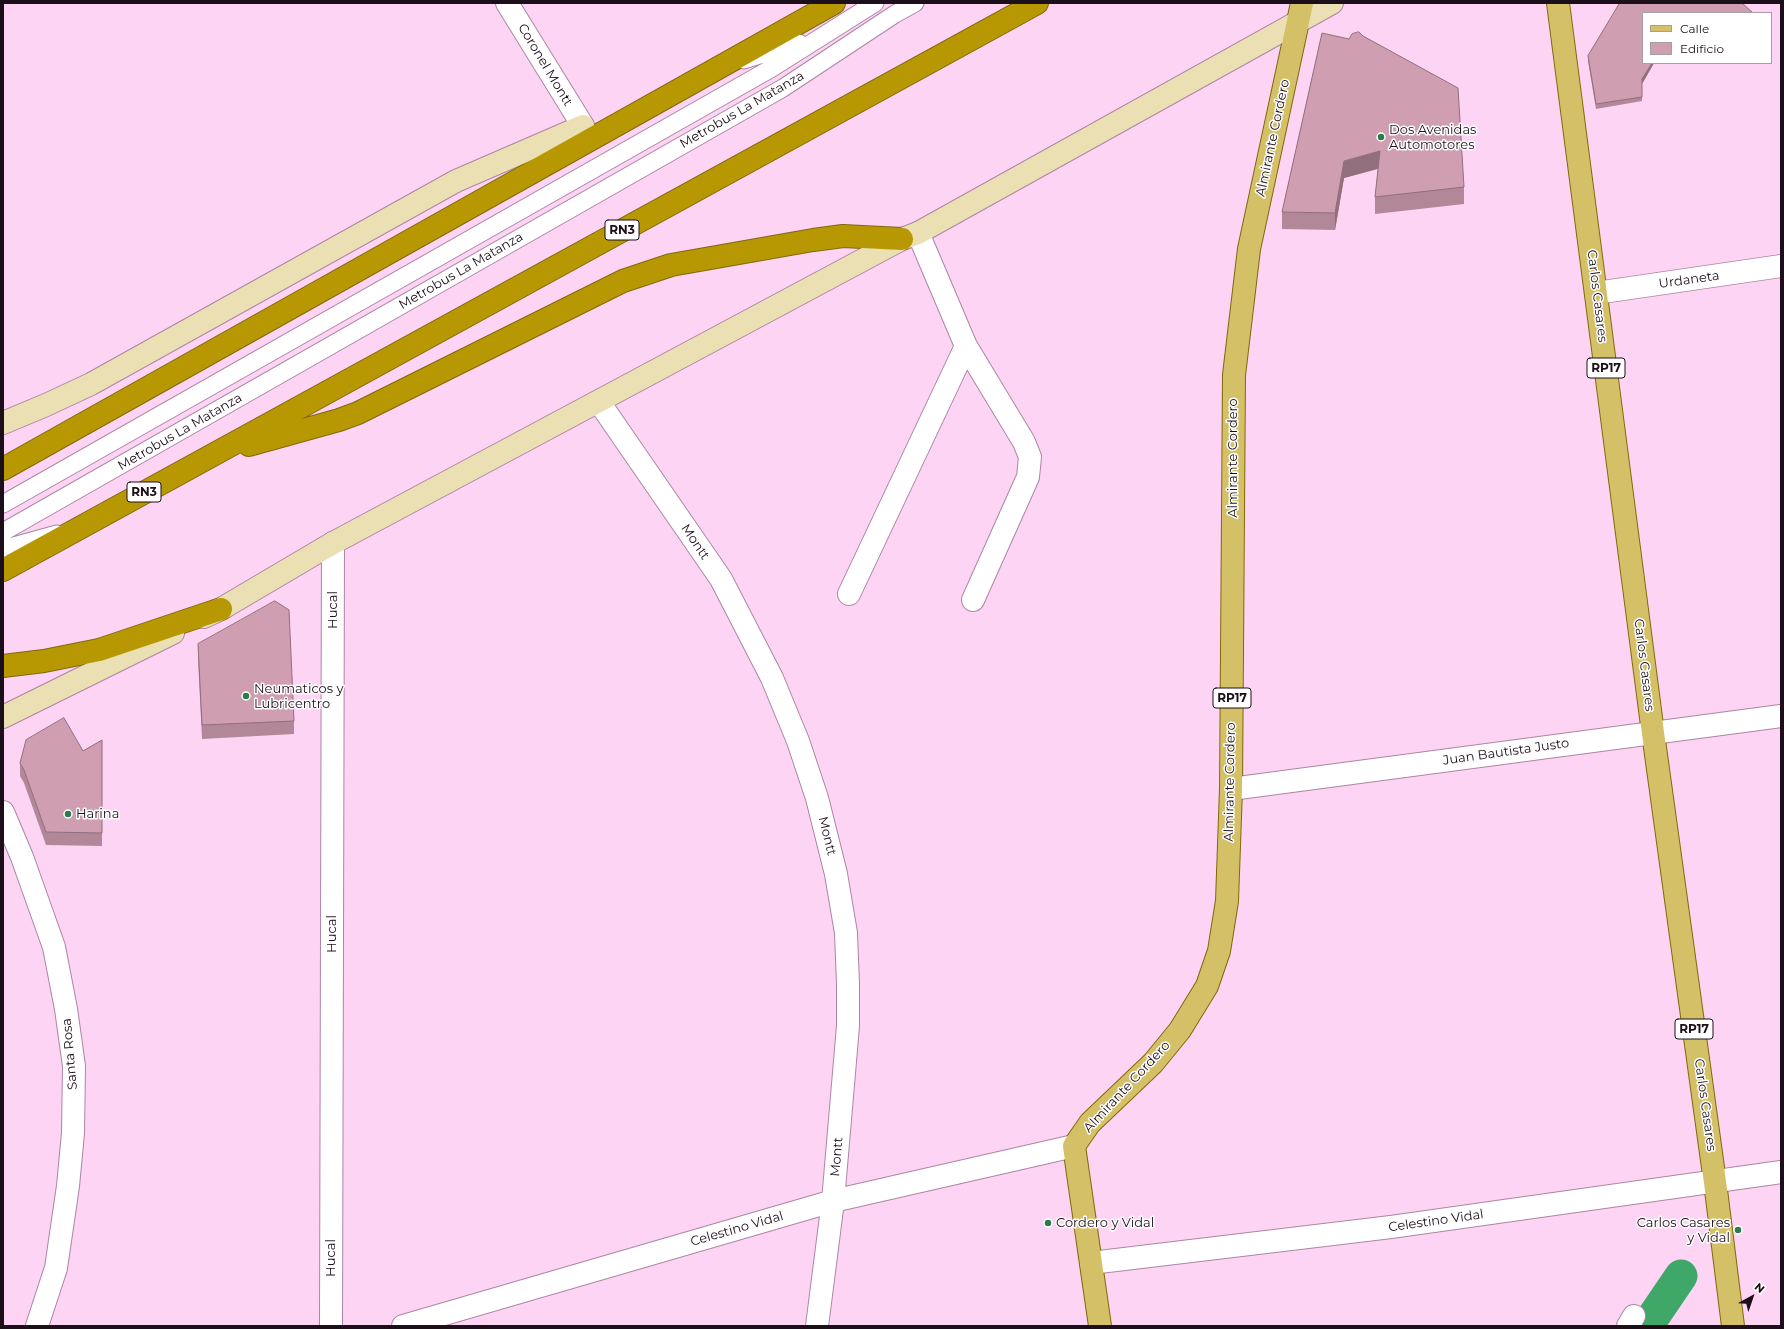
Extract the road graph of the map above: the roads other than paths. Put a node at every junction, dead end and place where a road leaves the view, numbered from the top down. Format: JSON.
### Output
{"nodes":[{"id":1,"x":507,"y":3,"type":"edge"},
{"id":2,"x":834,"y":3,"type":"edge"},
{"id":3,"x":874,"y":3,"type":"edge"},
{"id":4,"x":915,"y":3,"type":"edge"},
{"id":5,"x":1037,"y":3,"type":"edge"},
{"id":6,"x":1332,"y":3,"type":"edge"},
{"id":7,"x":1558,"y":3,"type":"edge"},
{"id":8,"x":1299,"y":13,"type":"edge"},
{"id":9,"x":720,"y":67,"type":"junction"},
{"id":10,"x":582,"y":126,"type":"junction"},
{"id":11,"x":910,"y":236,"type":"junction"},
{"id":12,"x":1781,"y":266,"type":"edge"},
{"id":13,"x":1596,"y":294,"type":"junction"},
{"id":14,"x":966,"y":346,"type":"junction"},
{"id":15,"x":599,"y":402,"type":"junction"},
{"id":16,"x":3,"y":423,"type":"edge"},
{"id":17,"x":207,"y":457,"type":"junction"},
{"id":18,"x":3,"y":469,"type":"edge"},
{"id":19,"x":3,"y":504,"type":"edge"},
{"id":20,"x":81,"y":527,"type":"junction"},
{"id":21,"x":3,"y":532,"type":"edge"},
{"id":22,"x":333,"y":543,"type":"junction"},
{"id":23,"x":3,"y":549,"type":"edge"},
{"id":24,"x":3,"y":570,"type":"edge"},
{"id":25,"x":849,"y":594,"type":"dead end"},
{"id":26,"x":973,"y":600,"type":"dead end"},
{"id":27,"x":221,"y":609,"type":"junction"},
{"id":28,"x":3,"y":666,"type":"edge"},
{"id":29,"x":1781,"y":716,"type":"edge"},
{"id":30,"x":3,"y":717,"type":"edge"},
{"id":31,"x":1653,"y":732,"type":"junction"},
{"id":32,"x":1231,"y":789,"type":"junction"},
{"id":33,"x":3,"y":812,"type":"edge"},
{"id":34,"x":1074,"y":1146,"type":"junction"},
{"id":35,"x":1781,"y":1172,"type":"edge"},
{"id":36,"x":1715,"y":1182,"type":"junction"},
{"id":37,"x":833,"y":1201,"type":"junction"},
{"id":38,"x":1091,"y":1263,"type":"junction"},
{"id":39,"x":37,"y":1326,"type":"edge"},
{"id":40,"x":331,"y":1326,"type":"edge"},
{"id":41,"x":403,"y":1326,"type":"edge"},
{"id":42,"x":817,"y":1326,"type":"edge"},
{"id":43,"x":1100,"y":1326,"type":"edge"},
{"id":44,"x":1733,"y":1326,"type":"edge"}],
"edges":[{"from":1,"to":10,"type":"street","name":"Coronel Montt"},
{"from":2,"to":9,"type":"highway"},
{"from":3,"to":9,"type":"lane"},
{"from":3,"to":19,"type":"lane","name":"Metrobus La Matanza"},
{"from":4,"to":21,"type":"lane","name":"Metrobus La Matanza"},
{"from":5,"to":17,"type":"highway","number":"RN3"},
{"from":6,"to":8,"type":"street"},
{"from":7,"to":13,"type":"main road","name":"Carlos Casares","number":"RP17"},
{"from":8,"to":11,"type":"street"},
{"from":8,"to":32,"type":"main road","name":"Almirante Cordero","number":"RP17"},
{"from":9,"to":10,"type":"highway"},
{"from":9,"to":18,"type":"highway"},
{"from":10,"to":16,"type":"street"},
{"from":11,"to":14,"type":"street"},
{"from":11,"to":15,"type":"street"},
{"from":11,"to":17,"type":"highway"},
{"from":12,"to":13,"type":"street","name":"Urdaneta"},
{"from":13,"to":31,"type":"main road","name":"Carlos Casares","number":"RP17"},
{"from":14,"to":25,"type":"street"},
{"from":14,"to":26,"type":"street"},
{"from":15,"to":22,"type":"street"},
{"from":15,"to":37,"type":"street","name":"Montt"},
{"from":17,"to":20,"type":"highway","number":"RN3"},
{"from":20,"to":23,"type":"lane"},
{"from":20,"to":24,"type":"highway","number":"RN3"},
{"from":22,"to":27,"type":"street"},
{"from":22,"to":40,"type":"street","name":"Hucal"},
{"from":27,"to":28,"type":"highway"},
{"from":27,"to":30,"type":"street"},
{"from":29,"to":31,"type":"street","name":"Juan Bautista Justo"},
{"from":31,"to":32,"type":"street","name":"Juan Bautista Justo"},
{"from":31,"to":36,"type":"main road","name":"Carlos Casares","number":"RP17"},
{"from":32,"to":34,"type":"main road","name":"Almirante Cordero","number":"RP17"},
{"from":33,"to":39,"type":"street","name":"Santa Rosa"},
{"from":34,"to":37,"type":"street","name":"Celestino Vidal"},
{"from":34,"to":38,"type":"main road","name":"Almirante Cordero"},
{"from":35,"to":36,"type":"street","name":"Celestino Vidal"},
{"from":36,"to":38,"type":"street","name":"Celestino Vidal"},
{"from":36,"to":44,"type":"main road","name":"Carlos Casares","number":"RP17"},
{"from":37,"to":41,"type":"street","name":"Celestino Vidal"},
{"from":37,"to":42,"type":"street","name":"Montt"},
{"from":38,"to":43,"type":"main road","name":"Almirante Cordero"}]}
